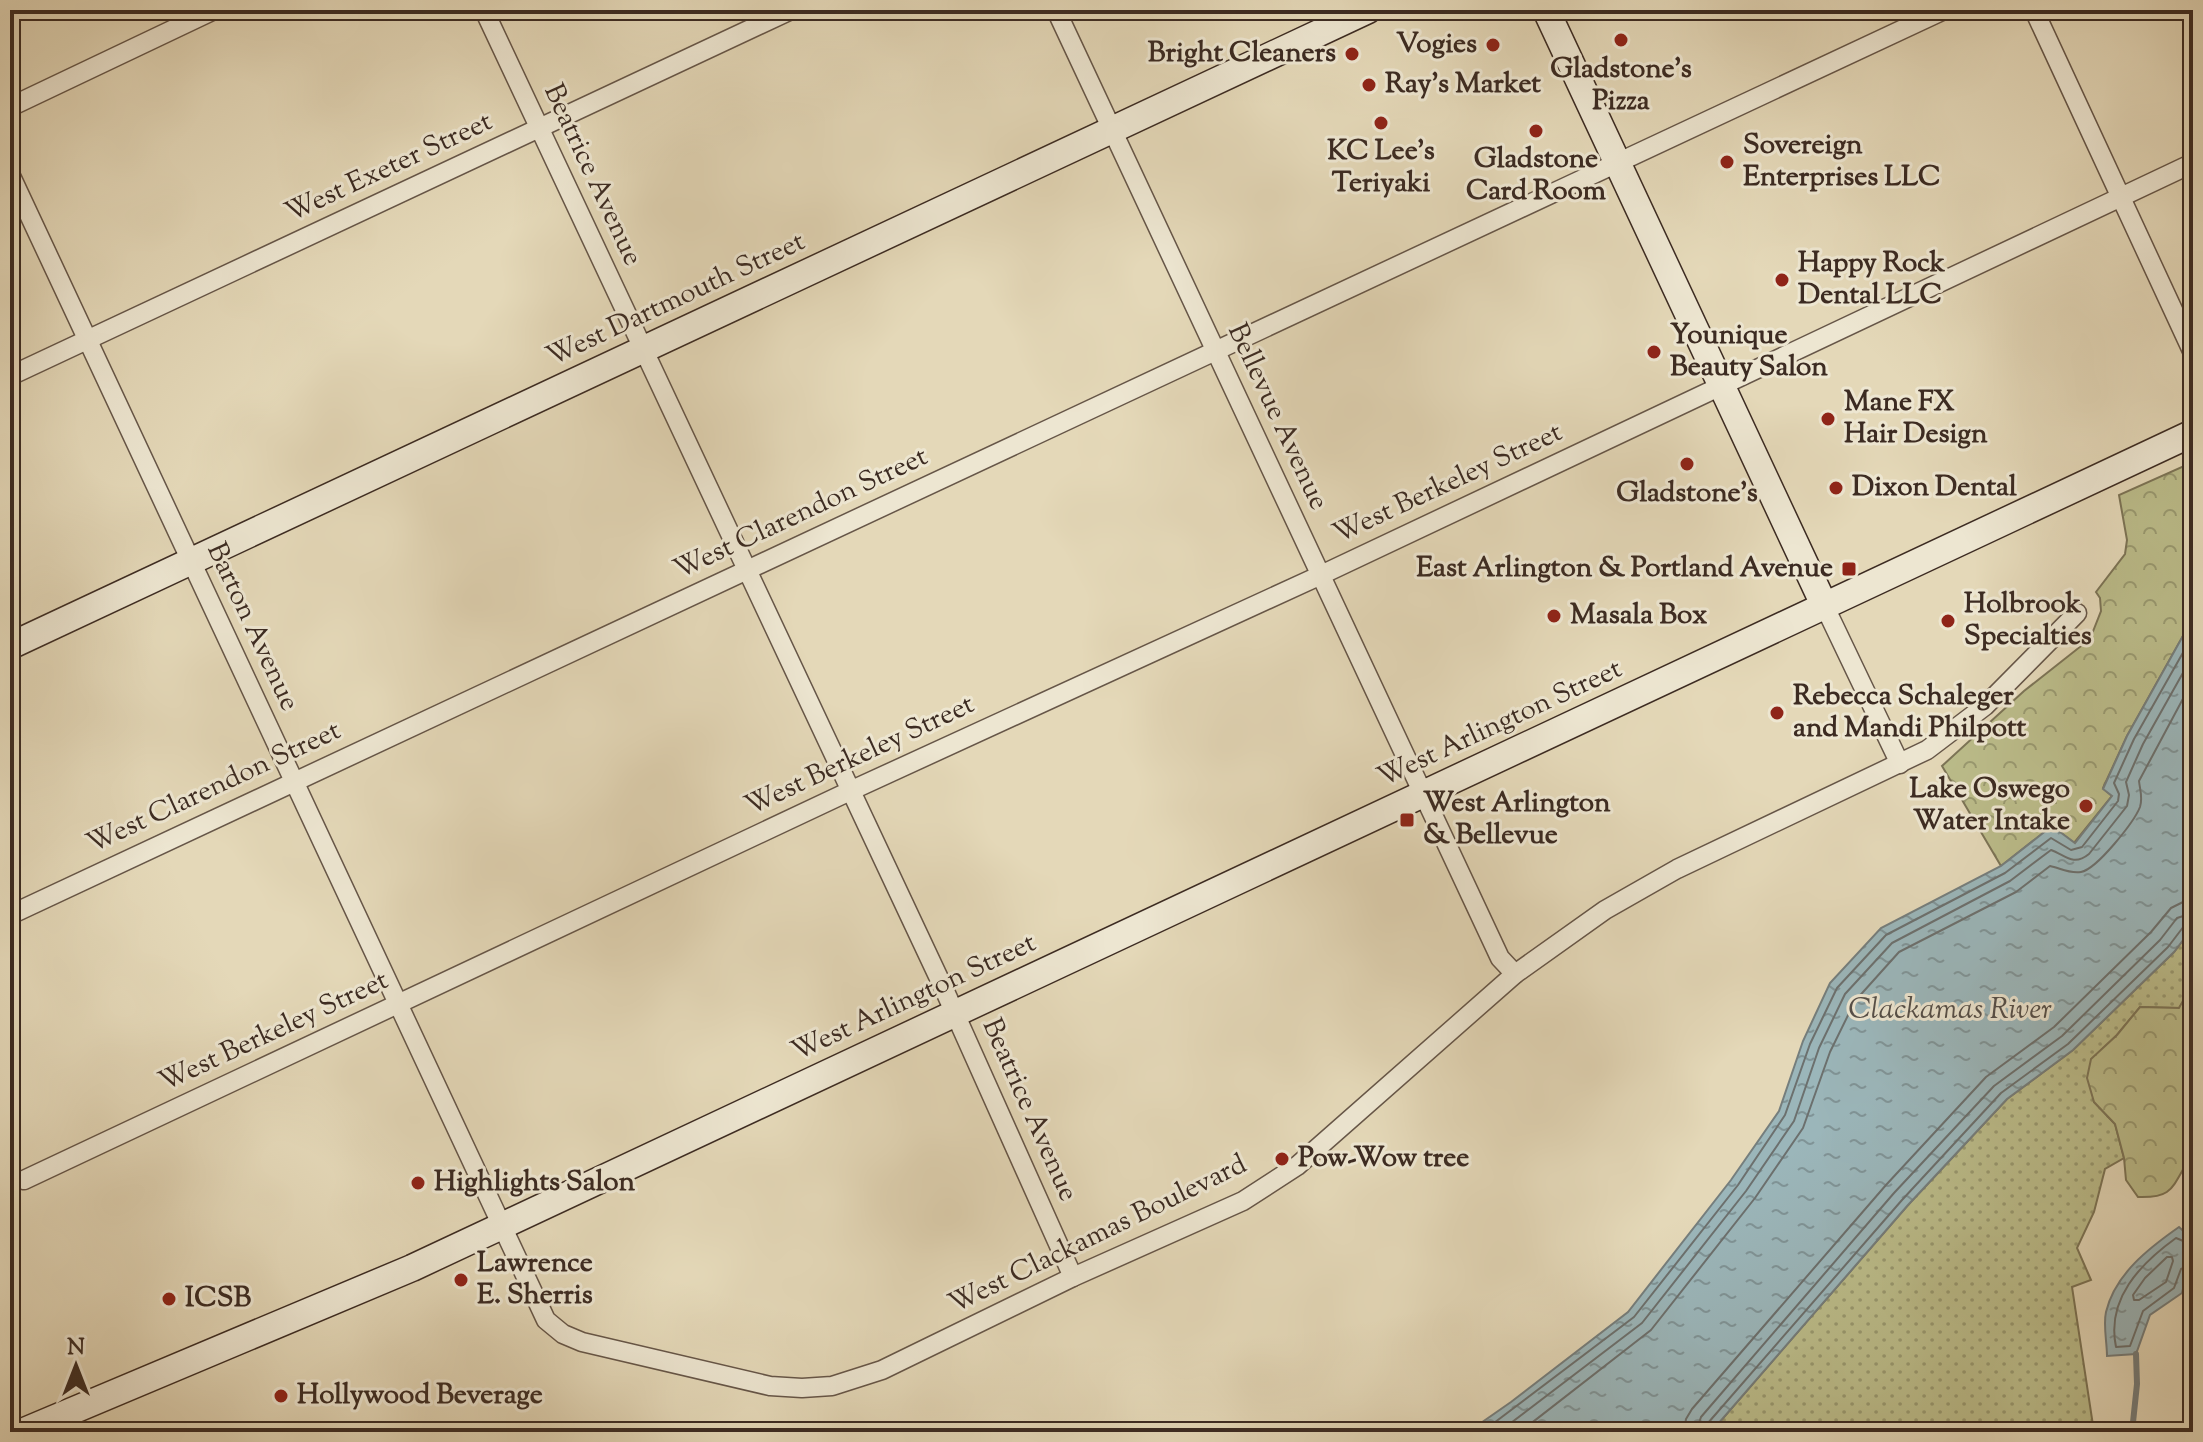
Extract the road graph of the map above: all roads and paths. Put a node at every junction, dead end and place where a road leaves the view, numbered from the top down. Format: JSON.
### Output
{"nodes":[{"id":1,"x":214,"y":10,"type":"edge"},
{"id":2,"x":484,"y":10,"type":"edge"},
{"id":3,"x":791,"y":10,"type":"edge"},
{"id":4,"x":1056,"y":10,"type":"edge"},
{"id":5,"x":1368,"y":10,"type":"edge"},
{"id":6,"x":1546,"y":10,"type":"edge"},
{"id":7,"x":1944,"y":10,"type":"edge"},
{"id":8,"x":2034,"y":10,"type":"edge"},
{"id":9,"x":10,"y":107,"type":"edge"},
{"id":10,"x":539,"y":128,"type":"junction"},
{"id":11,"x":1112,"y":130,"type":"junction"},
{"id":12,"x":1616,"y":163,"type":"junction"},
{"id":13,"x":2193,"y":163,"type":"edge"},
{"id":14,"x":10,"y":174,"type":"edge"},
{"id":15,"x":2120,"y":197,"type":"junction"},
{"id":16,"x":86,"y":341,"type":"junction"},
{"id":17,"x":643,"y":351,"type":"junction"},
{"id":18,"x":1214,"y":351,"type":"junction"},
{"id":19,"x":2193,"y":353,"type":"edge"},
{"id":20,"x":10,"y":376,"type":"edge"},
{"id":21,"x":1721,"y":386,"type":"junction"},
{"id":22,"x":2193,"y":433,"type":"edge"},
{"id":23,"x":191,"y":561,"type":"junction"},
{"id":24,"x":748,"y":570,"type":"junction"},
{"id":25,"x":1321,"y":575,"type":"junction"},
{"id":26,"x":1825,"y":607,"type":"junction"},
{"id":27,"x":2077,"y":613,"type":"dead end"},
{"id":28,"x":10,"y":646,"type":"edge"},
{"id":29,"x":1900,"y":764,"type":"junction"},
{"id":30,"x":293,"y":781,"type":"junction"},
{"id":31,"x":850,"y":791,"type":"junction"},
{"id":32,"x":1423,"y":795,"type":"junction"},
{"id":33,"x":10,"y":915,"type":"edge"},
{"id":34,"x":1515,"y":974,"type":"junction"},
{"id":35,"x":399,"y":1005,"type":"junction"},
{"id":36,"x":955,"y":1014,"type":"junction"},
{"id":37,"x":24,"y":1180,"type":"dead end"},
{"id":38,"x":501,"y":1227,"type":"junction"},
{"id":39,"x":1073,"y":1277,"type":"junction"},
{"id":40,"x":546,"y":1320,"type":"joint"},
{"id":41,"x":22,"y":1432,"type":"edge"}],
"edges":[{"from":1,"to":9,"type":"street"},
{"from":2,"to":10,"type":"street","name":"Beatrice Avenue"},
{"from":3,"to":10,"type":"street","name":"West Exeter Street"},
{"from":4,"to":11,"type":"street","name":"Bellevue Avenue"},
{"from":5,"to":11,"type":"main road","name":"West Dartmouth Street"},
{"from":6,"to":12,"type":"main road"},
{"from":7,"to":12,"type":"street","name":"West Clarendon Street"},
{"from":8,"to":15,"type":"street"},
{"from":10,"to":16,"type":"street","name":"West Exeter Street"},
{"from":10,"to":17,"type":"street","name":"Beatrice Avenue"},
{"from":11,"to":17,"type":"main road","name":"West Dartmouth Street"},
{"from":11,"to":18,"type":"street","name":"Bellevue Avenue"},
{"from":12,"to":18,"type":"street","name":"West Clarendon Street"},
{"from":12,"to":21,"type":"main road"},
{"from":13,"to":15,"type":"street","name":"West Berkeley Street"},
{"from":14,"to":16,"type":"street","name":"Barton Avenue"},
{"from":15,"to":19,"type":"street"},
{"from":15,"to":21,"type":"street","name":"West Berkeley Street"},
{"from":16,"to":20,"type":"street","name":"West Exeter Street"},
{"from":16,"to":23,"type":"street","name":"Barton Avenue"},
{"from":17,"to":23,"type":"main road","name":"West Dartmouth Street"},
{"from":17,"to":24,"type":"street","name":"Beatrice Avenue"},
{"from":18,"to":24,"type":"street","name":"West Clarendon Street"},
{"from":18,"to":25,"type":"street","name":"Bellevue Avenue"},
{"from":21,"to":25,"type":"street","name":"West Berkeley Street"},
{"from":21,"to":26,"type":"main road"},
{"from":22,"to":26,"type":"main road","name":"West Arlington Street"},
{"from":23,"to":28,"type":"main road","name":"West Dartmouth Street"},
{"from":23,"to":30,"type":"street","name":"Barton Avenue"},
{"from":24,"to":30,"type":"street","name":"West Clarendon Street"},
{"from":24,"to":31,"type":"street","name":"Beatrice Avenue"},
{"from":25,"to":31,"type":"street","name":"West Berkeley Street"},
{"from":25,"to":32,"type":"street","name":"Bellevue Avenue"},
{"from":26,"to":29,"type":"street"},
{"from":26,"to":32,"type":"main road","name":"West Arlington Street"},
{"from":27,"to":29,"type":"street","name":"West Clackamas Boulevard"},
{"from":29,"to":34,"type":"street","name":"West Clackamas Boulevard"},
{"from":30,"to":33,"type":"street","name":"West Clarendon Street"},
{"from":30,"to":35,"type":"street","name":"Barton Avenue"},
{"from":31,"to":35,"type":"street","name":"West Berkeley Street"},
{"from":31,"to":36,"type":"street","name":"Beatrice Avenue"},
{"from":32,"to":34,"type":"street","name":"Bellevue Avenue"},
{"from":32,"to":36,"type":"main road","name":"West Arlington Street"},
{"from":34,"to":39,"type":"street","name":"West Clackamas Boulevard"},
{"from":35,"to":37,"type":"street","name":"West Berkeley Street"},
{"from":35,"to":38,"type":"street","name":"Barton Avenue"},
{"from":36,"to":38,"type":"main road","name":"West Arlington Street"},
{"from":36,"to":39,"type":"street","name":"Beatrice Avenue"},
{"from":38,"to":40,"type":"street","name":"Barton Avenue"},
{"from":38,"to":41,"type":"main road","name":"West Arlington Street"},
{"from":39,"to":40,"type":"street","name":"West Clackamas Boulevard"}]}
